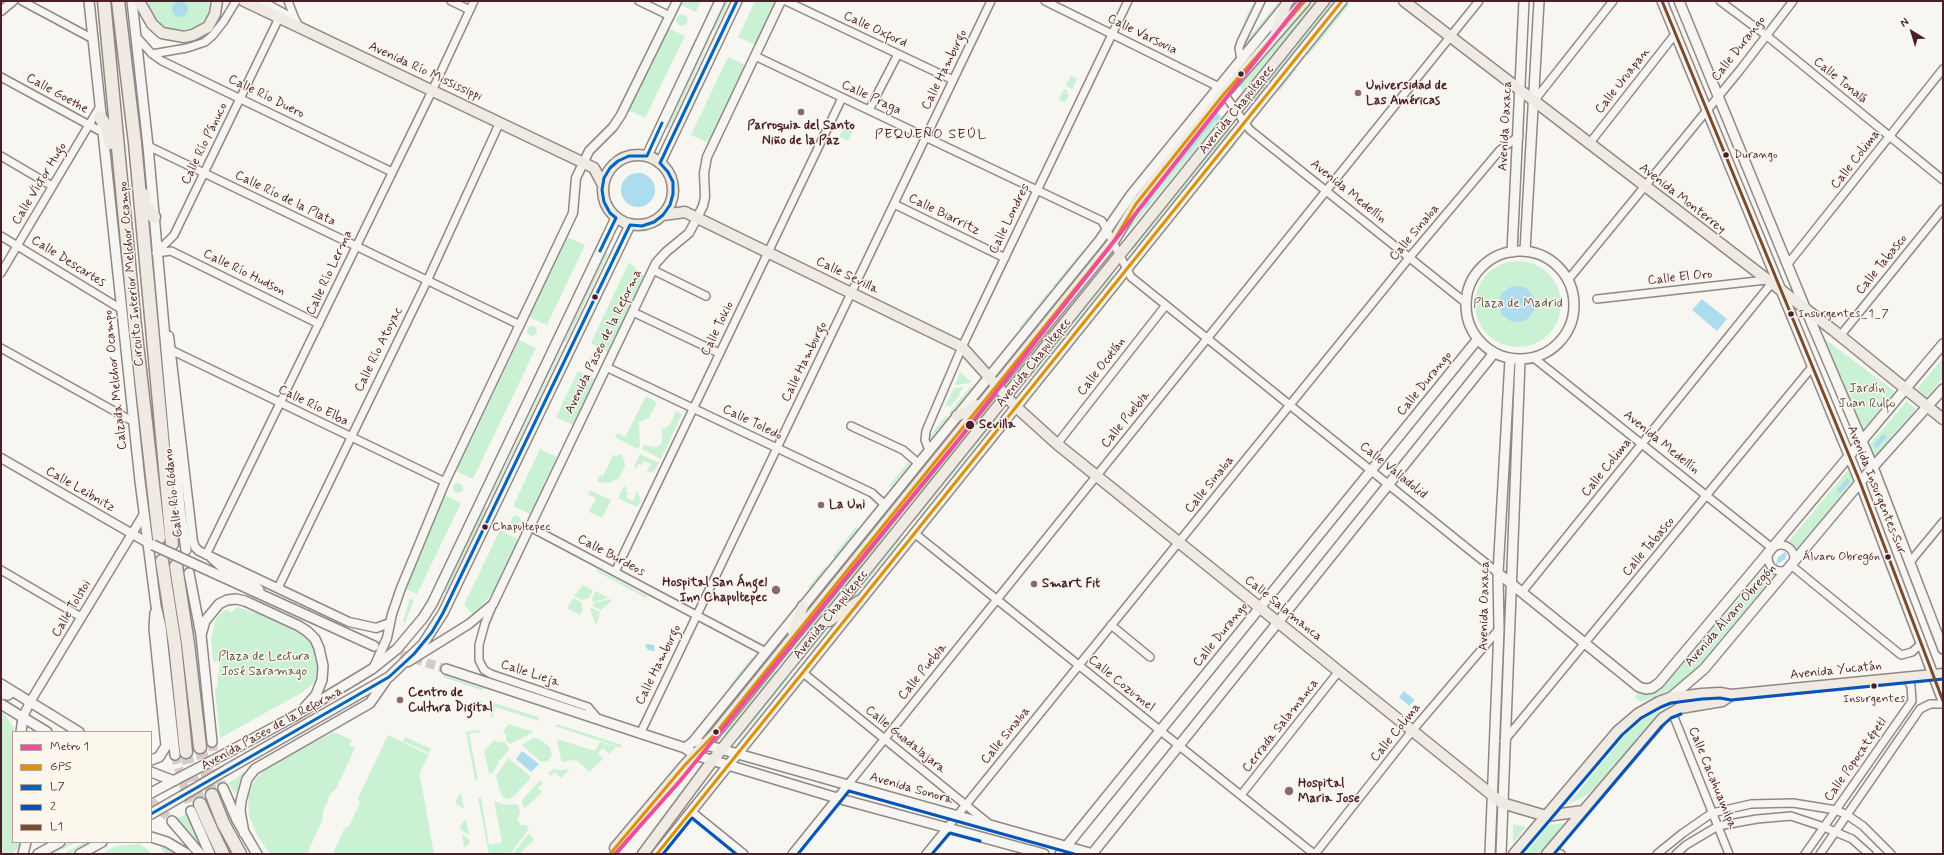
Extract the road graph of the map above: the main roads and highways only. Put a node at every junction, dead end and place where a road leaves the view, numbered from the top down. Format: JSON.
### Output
{"nodes":[{"id":1,"x":89,"y":1,"type":"edge"},
{"id":2,"x":104,"y":1,"type":"edge"},
{"id":3,"x":118,"y":1,"type":"edge"},
{"id":4,"x":132,"y":1,"type":"edge"},
{"id":5,"x":139,"y":1,"type":"edge"},
{"id":6,"x":217,"y":1,"type":"edge"},
{"id":7,"x":244,"y":1,"type":"edge"},
{"id":8,"x":720,"y":1,"type":"edge"},
{"id":9,"x":737,"y":1,"type":"edge"},
{"id":10,"x":1304,"y":1,"type":"edge"},
{"id":11,"x":1324,"y":1,"type":"edge"},
{"id":12,"x":1342,"y":1,"type":"edge"},
{"id":13,"x":1404,"y":1,"type":"edge"},
{"id":14,"x":1524,"y":1,"type":"edge"},
{"id":15,"x":1539,"y":1,"type":"edge"},
{"id":16,"x":1662,"y":1,"type":"edge"},
{"id":17,"x":1679,"y":1,"type":"edge"},
{"id":18,"x":1287,"y":3,"type":"edge"},
{"id":19,"x":1274,"y":38,"type":"junction"},
{"id":20,"x":1222,"y":90,"type":"junction"},
{"id":21,"x":1520,"y":91,"type":"junction"},
{"id":22,"x":1534,"y":101,"type":"junction"},
{"id":23,"x":100,"y":112,"type":"junction"},
{"id":24,"x":1176,"y":148,"type":"junction"},
{"id":25,"x":647,"y":156,"type":"junction"},
{"id":26,"x":660,"y":163,"type":"junction"},
{"id":27,"x":614,"y":165,"type":"junction"},
{"id":28,"x":136,"y":166,"type":"junction"},
{"id":29,"x":594,"y":168,"type":"junction"},
{"id":30,"x":121,"y":185,"type":"junction"},
{"id":31,"x":603,"y":185,"type":"junction"},
{"id":32,"x":673,"y":194,"type":"junction"},
{"id":33,"x":685,"y":212,"type":"junction"},
{"id":34,"x":663,"y":215,"type":"junction"},
{"id":35,"x":154,"y":217,"type":"junction"},
{"id":36,"x":616,"y":218,"type":"junction"},
{"id":37,"x":630,"y":225,"type":"junction"},
{"id":38,"x":1525,"y":251,"type":"junction"},
{"id":39,"x":1512,"y":252,"type":"junction"},
{"id":40,"x":1782,"y":292,"type":"junction"},
{"id":41,"x":1806,"y":310,"type":"junction"},
{"id":42,"x":1477,"y":340,"type":"junction"},
{"id":43,"x":1943,"y":344,"type":"edge"},
{"id":44,"x":1494,"y":354,"type":"junction"},
{"id":45,"x":1510,"y":359,"type":"junction"},
{"id":46,"x":1520,"y":360,"type":"junction"},
{"id":47,"x":989,"y":376,"type":"junction"},
{"id":48,"x":996,"y":385,"type":"junction"},
{"id":49,"x":1943,"y":389,"type":"edge"},
{"id":50,"x":1905,"y":390,"type":"junction"},
{"id":51,"x":1006,"y":395,"type":"junction"},
{"id":52,"x":982,"y":403,"type":"junction"},
{"id":53,"x":1015,"y":406,"type":"junction"},
{"id":54,"x":1927,"y":407,"type":"junction"},
{"id":55,"x":957,"y":416,"type":"junction"},
{"id":56,"x":1943,"y":420,"type":"edge"},
{"id":57,"x":1861,"y":441,"type":"junction"},
{"id":58,"x":1849,"y":456,"type":"junction"},
{"id":59,"x":1873,"y":466,"type":"junction"},
{"id":60,"x":1860,"y":482,"type":"junction"},
{"id":61,"x":153,"y":542,"type":"junction"},
{"id":62,"x":172,"y":544,"type":"dead end"},
{"id":63,"x":186,"y":550,"type":"dead end"},
{"id":64,"x":209,"y":556,"type":"road end"},
{"id":65,"x":162,"y":561,"type":"dead end"},
{"id":66,"x":181,"y":571,"type":"junction"},
{"id":67,"x":1498,"y":573,"type":"junction"},
{"id":68,"x":1512,"y":584,"type":"junction"},
{"id":69,"x":167,"y":593,"type":"junction"},
{"id":70,"x":263,"y":594,"type":"junction"},
{"id":71,"x":859,"y":601,"type":"junction"},
{"id":72,"x":156,"y":606,"type":"junction"},
{"id":73,"x":803,"y":606,"type":"junction"},
{"id":74,"x":1260,"y":608,"type":"junction"},
{"id":75,"x":1278,"y":622,"type":"junction"},
{"id":76,"x":821,"y":626,"type":"junction"},
{"id":77,"x":201,"y":635,"type":"junction"},
{"id":78,"x":1941,"y":639,"type":"edge"},
{"id":79,"x":789,"y":642,"type":"junction"},
{"id":80,"x":374,"y":646,"type":"tunnel mouth"},
{"id":81,"x":1943,"y":649,"type":"edge"},
{"id":82,"x":446,"y":669,"type":"tunnel mouth"},
{"id":83,"x":1938,"y":674,"type":"edge"},
{"id":84,"x":389,"y":677,"type":"junction"},
{"id":85,"x":1,"y":684,"type":"edge"},
{"id":86,"x":1943,"y":684,"type":"edge"},
{"id":87,"x":1646,"y":689,"type":"joint"},
{"id":88,"x":12,"y":691,"type":"junction"},
{"id":89,"x":1,"y":694,"type":"edge"},
{"id":90,"x":1731,"y":695,"type":"junction"},
{"id":91,"x":1670,"y":698,"type":"junction"},
{"id":92,"x":1943,"y":702,"type":"edge"},
{"id":93,"x":1,"y":704,"type":"edge"},
{"id":94,"x":23,"y":717,"type":"junction"},
{"id":95,"x":293,"y":717,"type":"junction"},
{"id":96,"x":21,"y":731,"type":"edge"},
{"id":97,"x":45,"y":731,"type":"edge"},
{"id":98,"x":77,"y":731,"type":"edge"},
{"id":99,"x":212,"y":742,"type":"tunnel mouth"},
{"id":100,"x":694,"y":742,"type":"junction"},
{"id":101,"x":705,"y":745,"type":"junction"},
{"id":102,"x":200,"y":747,"type":"tunnel mouth"},
{"id":103,"x":684,"y":748,"type":"junction"},
{"id":104,"x":722,"y":750,"type":"junction"},
{"id":105,"x":181,"y":753,"type":"joint"},
{"id":106,"x":736,"y":754,"type":"junction"},
{"id":107,"x":695,"y":755,"type":"junction"},
{"id":108,"x":152,"y":760,"type":"edge"},
{"id":109,"x":713,"y":760,"type":"junction"},
{"id":110,"x":727,"y":765,"type":"junction"},
{"id":111,"x":152,"y":772,"type":"edge"},
{"id":112,"x":176,"y":780,"type":"junction"},
{"id":113,"x":223,"y":788,"type":"tunnel mouth"},
{"id":114,"x":152,"y":792,"type":"edge"},
{"id":115,"x":212,"y":795,"type":"tunnel mouth"},
{"id":116,"x":1491,"y":795,"type":"junction"},
{"id":117,"x":1502,"y":803,"type":"junction"},
{"id":118,"x":196,"y":807,"type":"joint"},
{"id":119,"x":1583,"y":811,"type":"junction"},
{"id":120,"x":152,"y":813,"type":"edge"},
{"id":121,"x":1546,"y":816,"type":"junction"},
{"id":122,"x":172,"y":821,"type":"tunnel mouth"},
{"id":123,"x":1015,"y":832,"type":"junction"},
{"id":124,"x":244,"y":833,"type":"junction"},
{"id":125,"x":152,"y":838,"type":"edge"},
{"id":126,"x":26,"y":843,"type":"edge"},
{"id":127,"x":58,"y":843,"type":"edge"},
{"id":128,"x":100,"y":843,"type":"edge"},
{"id":129,"x":1009,"y":844,"type":"junction"},
{"id":130,"x":615,"y":848,"type":"dead end"},
{"id":131,"x":1063,"y":850,"type":"edge"},
{"id":132,"x":1548,"y":852,"type":"edge"},
{"id":133,"x":23,"y":854,"type":"edge"},
{"id":134,"x":38,"y":854,"type":"edge"},
{"id":135,"x":80,"y":854,"type":"edge"},
{"id":136,"x":187,"y":854,"type":"edge"},
{"id":137,"x":200,"y":854,"type":"edge"},
{"id":138,"x":210,"y":854,"type":"edge"},
{"id":139,"x":224,"y":854,"type":"edge"},
{"id":140,"x":240,"y":854,"type":"edge"},
{"id":141,"x":257,"y":854,"type":"edge"},
{"id":142,"x":643,"y":854,"type":"edge"},
{"id":143,"x":657,"y":854,"type":"edge"},
{"id":144,"x":1044,"y":854,"type":"edge"},
{"id":145,"x":1092,"y":854,"type":"edge"},
{"id":146,"x":1490,"y":854,"type":"edge"},
{"id":147,"x":1500,"y":854,"type":"edge"},
{"id":148,"x":1514,"y":854,"type":"edge"}],
"edges":[{"from":1,"to":23,"type":"main road","name":"Calzada Melchor Ocampo"},
{"from":2,"to":30,"type":"highway","name":"Circuito Interior Melchor Ocampo"},
{"from":3,"to":28,"type":"highway","name":"Circuito Interior Melchor Ocampo"},
{"from":4,"to":35,"type":"main road"},
{"from":5,"to":6,"type":"main road"},
{"from":7,"to":29,"type":"main road","name":"Avenida Río Mississippi"},
{"from":8,"to":25,"type":"main road"},
{"from":9,"to":26,"type":"main road"},
{"from":10,"to":19,"type":"main road","name":"Avenida Chapultepec"},
{"from":11,"to":51,"type":"main road","name":"Avenida Chapultepec"},
{"from":12,"to":53,"type":"main road","name":"Avenida Chapultepec"},
{"from":13,"to":21,"type":"main road","name":"Avenida Monterrey"},
{"from":14,"to":21,"type":"main road","name":"Avenida Oaxaca"},
{"from":15,"to":22,"type":"main road","name":"Avenida Oaxaca"},
{"from":16,"to":40,"type":"main road","name":"Avenida Insurgentes Sur"},
{"from":17,"to":41,"type":"main road","name":"Avenida Insurgentes Sur"},
{"from":18,"to":19,"type":"main road"},
{"from":18,"to":20,"type":"main road","name":"Avenida Chapultepec"},
{"from":19,"to":20,"type":"main road","name":"Avenida Chapultepec"},
{"from":20,"to":24,"type":"main road","name":"Avenida Chapultepec"},
{"from":21,"to":22,"type":"main road","name":"Avenida Monterrey"},
{"from":21,"to":39,"type":"main road","name":"Avenida Oaxaca"},
{"from":22,"to":38,"type":"main road","name":"Avenida Oaxaca"},
{"from":22,"to":40,"type":"main road","name":"Avenida Monterrey"},
{"from":23,"to":30,"type":"highway"},
{"from":23,"to":61,"type":"main road","name":"Calzada Melchor Ocampo"},
{"from":24,"to":47,"type":"main road","name":"Avenida Chapultepec"},
{"from":24,"to":48,"type":"main road","name":"Avenida Chapultepec"},
{"from":25,"to":26,"type":"main road"},
{"from":25,"to":27,"type":"main road"},
{"from":26,"to":32,"type":"main road"},
{"from":27,"to":29,"type":"main road"},
{"from":27,"to":31,"type":"main road"},
{"from":28,"to":35,"type":"highway"},
{"from":28,"to":62,"type":"highway","name":"Circuito Interior Melchor Ocampo"},
{"from":29,"to":31,"type":"main road"},
{"from":30,"to":61,"type":"highway","name":"Circuito Interior Melchor Ocampo"},
{"from":31,"to":36,"type":"main road"},
{"from":32,"to":33,"type":"main road"},
{"from":32,"to":34,"type":"main road"},
{"from":33,"to":34,"type":"main road"},
{"from":33,"to":47,"type":"main road","name":"Calle Sevilla"},
{"from":34,"to":37,"type":"main road"},
{"from":35,"to":63,"type":"main road"},
{"from":36,"to":37,"type":"main road"},
{"from":36,"to":95,"type":"main road","name":"Avenida Paseo de la Reforma"},
{"from":37,"to":84,"type":"main road","name":"Avenida Paseo de la Reforma"},
{"from":38,"to":39,"type":"main road"},
{"from":38,"to":46,"type":"main road"},
{"from":39,"to":42,"type":"main road"},
{"from":40,"to":41,"type":"main road","name":"Avenida Monterrey"},
{"from":40,"to":58,"type":"main road","name":"Avenida Insurgentes Sur"},
{"from":41,"to":50,"type":"main road","name":"Avenida Monterrey"},
{"from":41,"to":57,"type":"main road","name":"Avenida Insurgentes Sur"},
{"from":42,"to":44,"type":"main road"},
{"from":42,"to":74,"type":"main road","name":"Calle Durango"},
{"from":43,"to":50,"type":"main road","name":"Avenida Álvaro Obregón"},
{"from":44,"to":45,"type":"main road"},
{"from":44,"to":75,"type":"main road"},
{"from":45,"to":46,"type":"main road"},
{"from":45,"to":67,"type":"main road","name":"Avenida Oaxaca"},
{"from":46,"to":68,"type":"main road","name":"Avenida Oaxaca"},
{"from":47,"to":48,"type":"main road","name":"Calle Salamanca"},
{"from":47,"to":55,"type":"main road","name":"Avenida Chapultepec"},
{"from":48,"to":51,"type":"main road","name":"Calle Salamanca"},
{"from":48,"to":52,"type":"main road","name":"Avenida Chapultepec"},
{"from":49,"to":54,"type":"main road"},
{"from":50,"to":54,"type":"main road","name":"Avenida Monterrey"},
{"from":50,"to":57,"type":"main road","name":"Avenida Álvaro Obregón"},
{"from":51,"to":53,"type":"main road","name":"Calle Salamanca"},
{"from":51,"to":76,"type":"main road","name":"Avenida Chapultepec"},
{"from":52,"to":55,"type":"main road"},
{"from":52,"to":79,"type":"main road","name":"Avenida Chapultepec"},
{"from":53,"to":71,"type":"main road","name":"Avenida Chapultepec"},
{"from":53,"to":74,"type":"main road","name":"Calle Salamanca"},
{"from":54,"to":56,"type":"main road","name":"Avenida Monterrey"},
{"from":54,"to":59,"type":"main road","name":"Avenida Álvaro Obregón"},
{"from":55,"to":73,"type":"main road","name":"Avenida Chapultepec"},
{"from":57,"to":58,"type":"main road","name":"Avenida Álvaro Obregón"},
{"from":57,"to":59,"type":"main road","name":"Avenida Insurgentes Sur"},
{"from":58,"to":60,"type":"main road","name":"Avenida Insurgentes Sur"},
{"from":58,"to":87,"type":"main road","name":"Avenida Álvaro Obregón"},
{"from":59,"to":60,"type":"main road","name":"Avenida Álvaro Obregón"},
{"from":59,"to":78,"type":"main road","name":"Avenida Insurgentes Sur"},
{"from":60,"to":83,"type":"main road","name":"Avenida Insurgentes Sur"},
{"from":60,"to":91,"type":"main road","name":"Avenida Álvaro Obregón"},
{"from":61,"to":70,"type":"main road","name":"Calle Río Ródano","bridge":true},
{"from":61,"to":72,"type":"main road","name":"Calzada Melchor Ocampo"},
{"from":64,"to":70,"type":"main road"},
{"from":65,"to":69,"type":"highway"},
{"from":66,"to":69,"type":"highway"},
{"from":66,"to":77,"type":"main road"},
{"from":66,"to":102,"type":"highway"},
{"from":67,"to":68,"type":"main road","name":"Calle Valladolid"},
{"from":67,"to":116,"type":"main road","name":"Avenida Oaxaca"},
{"from":68,"to":87,"type":"main road","name":"Calle Valladolid"},
{"from":68,"to":117,"type":"main road","name":"Avenida Oaxaca"},
{"from":69,"to":105,"type":"highway"},
{"from":70,"to":80,"type":"main road","name":"Calle Río Ródano"},
{"from":71,"to":76,"type":"main road"},
{"from":71,"to":106,"type":"main road","name":"Avenida Chapultepec"},
{"from":72,"to":105,"type":"main road","name":"Calzada Melchor Ocampo"},
{"from":72,"to":108,"type":"main road"},
{"from":73,"to":79,"type":"main road"},
{"from":73,"to":100,"type":"main road","name":"Avenida Chapultepec"},
{"from":74,"to":75,"type":"main road","name":"Calle Salamanca"},
{"from":74,"to":131,"type":"main road","name":"Calle Durango"},
{"from":75,"to":116,"type":"main road","name":"Calle Salamanca"},
{"from":75,"to":145,"type":"main road"},
{"from":76,"to":104,"type":"main road","name":"Avenida Chapultepec"},
{"from":77,"to":95,"type":"main road"},
{"from":77,"to":99,"type":"main road"},
{"from":78,"to":81,"type":"main road","name":"Avenida Insurgentes Sur"},
{"from":79,"to":101,"type":"main road","name":"Avenida Chapultepec"},
{"from":82,"to":103,"type":"main road","name":"Calle Lieja"},
{"from":83,"to":86,"type":"main road"},
{"from":83,"to":90,"type":"main road","name":"Avenida Yucatán"},
{"from":83,"to":92,"type":"main road","name":"Avenida Insurgentes Sur"},
{"from":84,"to":120,"type":"main road","name":"Avenida Paseo de la Reforma","bridge":true},
{"from":84,"to":124,"type":"main road"},
{"from":85,"to":88,"type":"main road"},
{"from":88,"to":89,"type":"main road"},
{"from":88,"to":98,"type":"main road"},
{"from":90,"to":91,"type":"main road","name":"Avenida Yucatán"},
{"from":90,"to":119,"type":"main road","name":"Avenida Yucatán"},
{"from":91,"to":121,"type":"main road","name":"Avenida Álvaro Obregón"},
{"from":93,"to":94,"type":"main road"},
{"from":94,"to":96,"type":"main road"},
{"from":94,"to":97,"type":"main road"},
{"from":95,"to":112,"type":"main road","name":"Avenida Paseo de la Reforma","bridge":true},
{"from":100,"to":101,"type":"main road"},
{"from":100,"to":103,"type":"main road"},
{"from":101,"to":104,"type":"main road"},
{"from":101,"to":107,"type":"main road","name":"Avenida Chapultepec"},
{"from":103,"to":107,"type":"main road","name":"Calle Lieja"},
{"from":104,"to":106,"type":"main road","name":"Avenida Sonora"},
{"from":104,"to":109,"type":"main road","name":"Avenida Chapultepec"},
{"from":106,"to":110,"type":"main road","name":"Avenida Chapultepec"},
{"from":106,"to":123,"type":"main road","name":"Avenida Sonora"},
{"from":107,"to":109,"type":"main road","name":"Calle Lieja"},
{"from":107,"to":130,"type":"main road","name":"Avenida Chapultepec"},
{"from":109,"to":110,"type":"main road","name":"Avenida Sonora"},
{"from":109,"to":142,"type":"main road","name":"Avenida Chapultepec"},
{"from":110,"to":129,"type":"main road","name":"Avenida Sonora"},
{"from":110,"to":143,"type":"main road","name":"Avenida Chapultepec"},
{"from":111,"to":112,"type":"main road"},
{"from":112,"to":114,"type":"main road","name":"Avenida Paseo de la Reforma"},
{"from":113,"to":124,"type":"main road"},
{"from":115,"to":140,"type":"highway"},
{"from":116,"to":117,"type":"main road","name":"Calle Salamanca"},
{"from":116,"to":146,"type":"main road","name":"Avenida Oaxaca"},
{"from":117,"to":121,"type":"main road","name":"Calle Salamanca"},
{"from":117,"to":147,"type":"main road","name":"Avenida Oaxaca"},
{"from":118,"to":138,"type":"main road"},
{"from":118,"to":139,"type":"highway"},
{"from":119,"to":121,"type":"main road","name":"Calle Salamanca"},
{"from":119,"to":132,"type":"main road"},
{"from":121,"to":148,"type":"main road","name":"Avenida Álvaro Obregón"},
{"from":122,"to":137,"type":"main road"},
{"from":123,"to":129,"type":"main road"},
{"from":123,"to":131,"type":"main road","name":"Avenida Sonora"},
{"from":124,"to":141,"type":"main road"},
{"from":125,"to":136,"type":"main road"},
{"from":126,"to":133,"type":"main road"},
{"from":127,"to":134,"type":"main road"},
{"from":128,"to":135,"type":"main road"},
{"from":129,"to":144,"type":"main road","name":"Avenida Sonora"},
{"from":131,"to":145,"type":"main road","name":"Avenida Sonora"}]}
